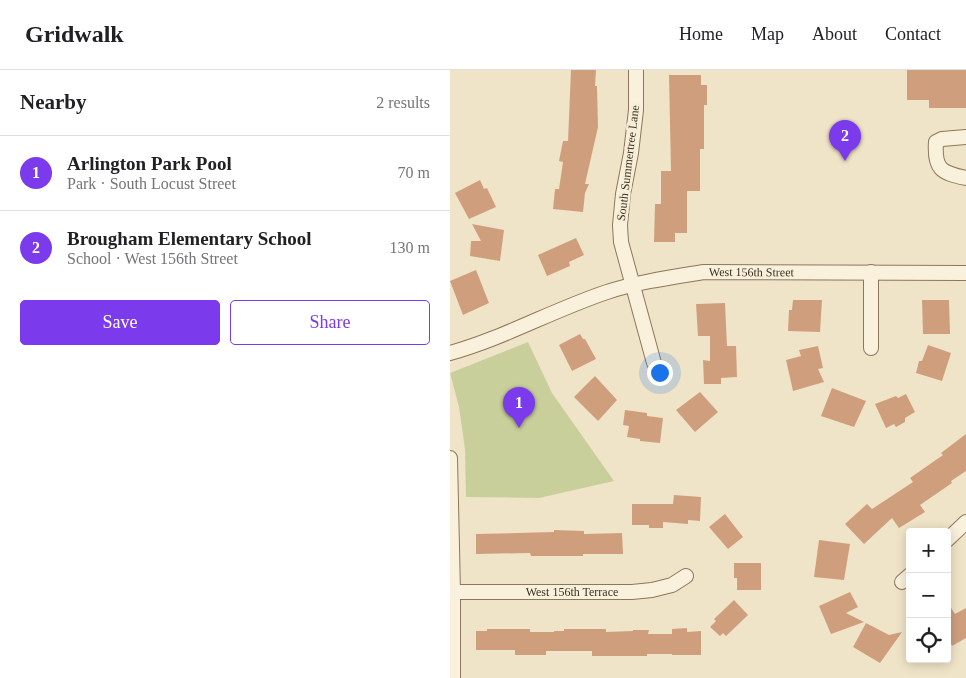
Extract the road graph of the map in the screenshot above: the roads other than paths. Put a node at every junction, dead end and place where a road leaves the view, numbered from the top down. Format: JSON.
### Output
{"nodes":[{"id":1,"x":636,"y":70,"type":"edge"},
{"id":2,"x":966,"y":137,"type":"edge"},
{"id":3,"x":966,"y":178,"type":"edge"},
{"id":4,"x":871,"y":272,"type":"junction"},
{"id":5,"x":966,"y":273,"type":"edge"},
{"id":6,"x":633,"y":285,"type":"junction"},
{"id":7,"x":871,"y":348,"type":"dead end"},
{"id":8,"x":450,"y":353,"type":"edge"},
{"id":9,"x":654,"y":363,"type":"dead end"},
{"id":10,"x":450,"y":458,"type":"edge"},
{"id":11,"x":966,"y":522,"type":"edge"},
{"id":12,"x":951,"y":536,"type":"edge"},
{"id":13,"x":686,"y":576,"type":"dead end"},
{"id":14,"x":453,"y":592,"type":"junction"},
{"id":15,"x":453,"y":678,"type":"edge"}],
"edges":[{"from":1,"to":6,"type":"street","name":"South Summertree Lane"},
{"from":2,"to":3,"type":"street"},
{"from":4,"to":5,"type":"street","name":"West 156th Street"},
{"from":4,"to":6,"type":"street","name":"West 156th Street"},
{"from":4,"to":7,"type":"street"},
{"from":6,"to":8,"type":"street","name":"West 156th Street"},
{"from":6,"to":9,"type":"street"},
{"from":10,"to":14,"type":"street"},
{"from":11,"to":12,"type":"street"},
{"from":13,"to":14,"type":"street","name":"West 156th Terrace"},
{"from":14,"to":15,"type":"street"}]}
